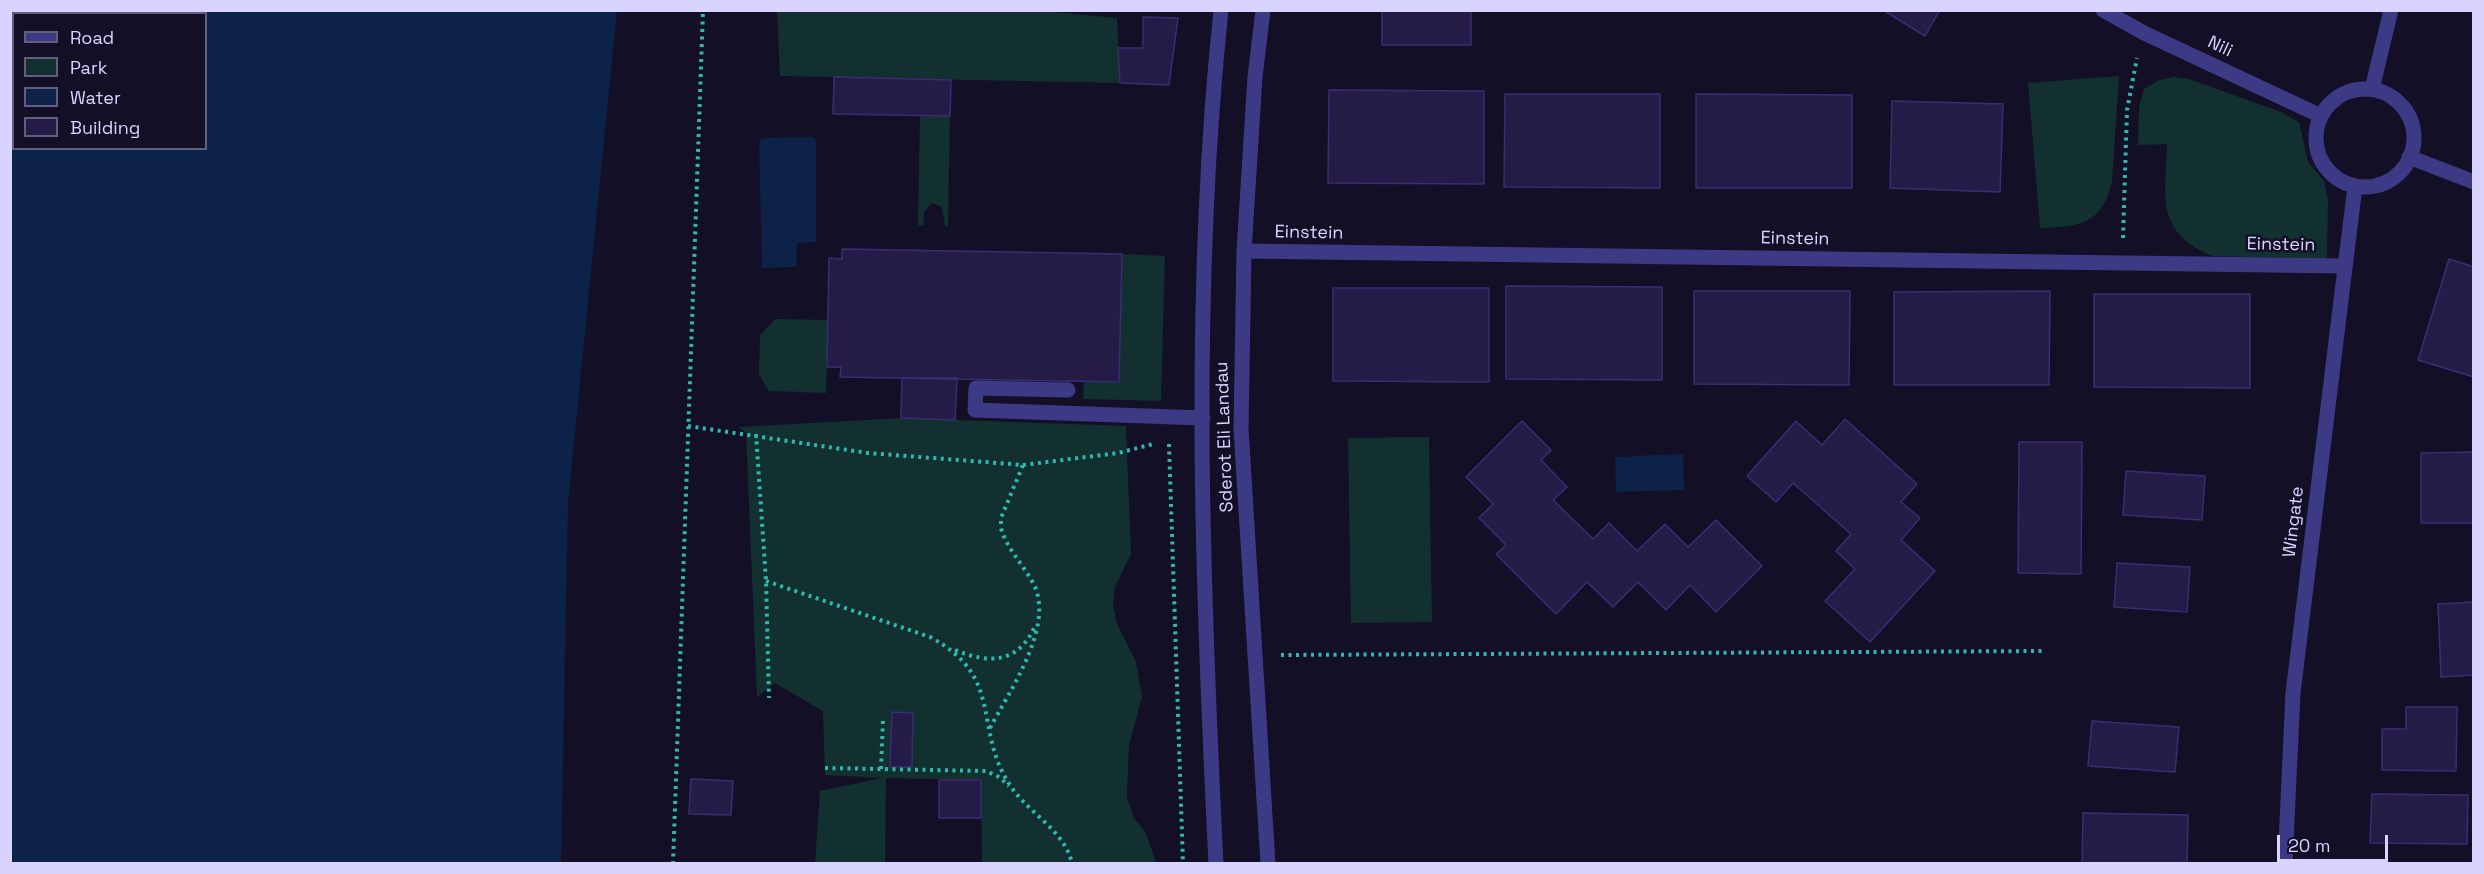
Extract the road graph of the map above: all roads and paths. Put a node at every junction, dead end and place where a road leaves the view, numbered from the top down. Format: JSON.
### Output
{"nodes":[{"id":1,"x":703,"y":10,"type":"edge"},
{"id":2,"x":1221,"y":10,"type":"edge"},
{"id":3,"x":1263,"y":10,"type":"edge"},
{"id":4,"x":2103,"y":10,"type":"edge"},
{"id":5,"x":2391,"y":10,"type":"edge"},
{"id":6,"x":2144,"y":33,"type":"junction"},
{"id":7,"x":2372,"y":90,"type":"junction"},
{"id":8,"x":2321,"y":116,"type":"junction"},
{"id":9,"x":2409,"y":157,"type":"junction"},
{"id":10,"x":2474,"y":182,"type":"edge"},
{"id":11,"x":2355,"y":186,"type":"junction"},
{"id":12,"x":1244,"y":251,"type":"junction"},
{"id":13,"x":2122,"y":263,"type":"junction"},
{"id":14,"x":2344,"y":266,"type":"junction"},
{"id":15,"x":1068,"y":390,"type":"dead end"},
{"id":16,"x":1176,"y":418,"type":"junction"},
{"id":17,"x":1203,"y":418,"type":"junction"},
{"id":18,"x":688,"y":426,"type":"junction"},
{"id":19,"x":756,"y":434,"type":"junction"},
{"id":20,"x":1169,"y":435,"type":"junction"},
{"id":21,"x":1023,"y":465,"type":"junction"},
{"id":22,"x":766,"y":581,"type":"junction"},
{"id":23,"x":1038,"y":618,"type":"junction"},
{"id":24,"x":951,"y":648,"type":"junction"},
{"id":25,"x":2043,"y":651,"type":"dead end"},
{"id":26,"x":1256,"y":655,"type":"junction"},
{"id":27,"x":769,"y":698,"type":"dead end"},
{"id":28,"x":883,"y":720,"type":"dead end"},
{"id":29,"x":990,"y":728,"type":"junction"},
{"id":30,"x":825,"y":768,"type":"dead end"},
{"id":31,"x":881,"y":770,"type":"junction"},
{"id":32,"x":1012,"y":789,"type":"junction"},
{"id":33,"x":673,"y":864,"type":"edge"},
{"id":34,"x":1072,"y":864,"type":"edge"},
{"id":35,"x":1184,"y":864,"type":"edge"},
{"id":36,"x":1216,"y":864,"type":"edge"},
{"id":37,"x":1268,"y":864,"type":"edge"},
{"id":38,"x":2285,"y":864,"type":"edge"}],
"edges":[{"from":1,"to":18,"type":"path"},
{"from":2,"to":17,"type":"street","name":"Sderot Eli Landau"},
{"from":3,"to":12,"type":"street","name":"Sderot Eli Landau"},
{"from":4,"to":6,"type":"street","name":"Nili"},
{"from":5,"to":7,"type":"street"},
{"from":6,"to":8,"type":"street","name":"Nili"},
{"from":6,"to":13,"type":"path"},
{"from":7,"to":8,"type":"street"},
{"from":7,"to":9,"type":"street"},
{"from":8,"to":11,"type":"street"},
{"from":9,"to":10,"type":"street"},
{"from":9,"to":11,"type":"street"},
{"from":11,"to":14,"type":"street","name":"Wingate"},
{"from":12,"to":13,"type":"street","name":"Einstein"},
{"from":12,"to":26,"type":"street","name":"Sderot Eli Landau"},
{"from":13,"to":14,"type":"street","name":"Einstein"},
{"from":14,"to":38,"type":"street","name":"Wingate"},
{"from":15,"to":16,"type":"street"},
{"from":16,"to":17,"type":"street"},
{"from":16,"to":20,"type":"path"},
{"from":17,"to":36,"type":"street","name":"Sderot Eli Landau"},
{"from":18,"to":19,"type":"path"},
{"from":18,"to":33,"type":"path"},
{"from":19,"to":21,"type":"path"},
{"from":19,"to":22,"type":"path"},
{"from":20,"to":21,"type":"path"},
{"from":20,"to":35,"type":"path"},
{"from":21,"to":23,"type":"path"},
{"from":22,"to":24,"type":"path"},
{"from":22,"to":27,"type":"path"},
{"from":23,"to":24,"type":"path"},
{"from":23,"to":29,"type":"path"},
{"from":24,"to":29,"type":"path"},
{"from":25,"to":26,"type":"path"},
{"from":26,"to":37,"type":"street","name":"Sderot Eli Landau"},
{"from":28,"to":31,"type":"path"},
{"from":29,"to":32,"type":"path"},
{"from":30,"to":31,"type":"path"},
{"from":31,"to":32,"type":"path"},
{"from":32,"to":34,"type":"path"}]}
